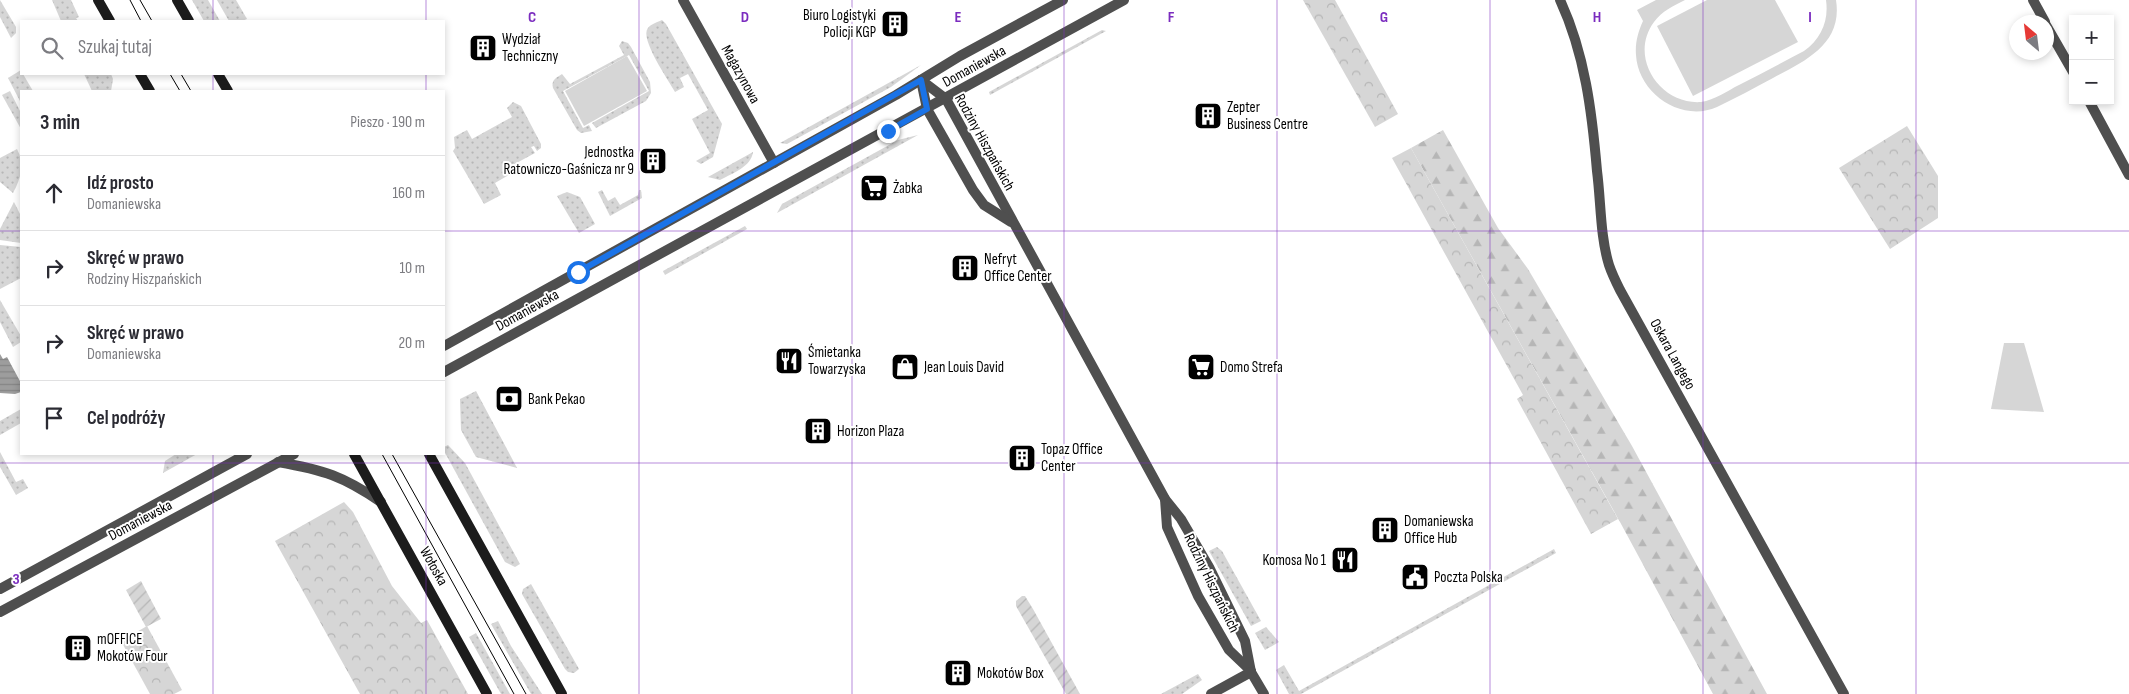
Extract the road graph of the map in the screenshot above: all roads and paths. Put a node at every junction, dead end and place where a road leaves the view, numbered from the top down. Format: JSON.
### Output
{"nodes":[{"id":1,"x":98,"y":0,"type":"edge"},
{"id":2,"x":177,"y":0,"type":"edge"},
{"id":3,"x":683,"y":0,"type":"edge"},
{"id":4,"x":1063,"y":0,"type":"edge"},
{"id":5,"x":1124,"y":0,"type":"edge"},
{"id":6,"x":1560,"y":0,"type":"edge"},
{"id":7,"x":2032,"y":0,"type":"edge"},
{"id":8,"x":2041,"y":15,"type":"edge"},
{"id":9,"x":109,"y":20,"type":"edge"},
{"id":10,"x":188,"y":20,"type":"edge"},
{"id":11,"x":2054,"y":38,"type":"edge"},
{"id":12,"x":2069,"y":65,"type":"edge"},
{"id":13,"x":141,"y":75,"type":"edge"},
{"id":14,"x":219,"y":75,"type":"edge"},
{"id":15,"x":921,"y":80,"type":"junction"},
{"id":16,"x":149,"y":90,"type":"edge"},
{"id":17,"x":227,"y":90,"type":"edge"},
{"id":18,"x":946,"y":99,"type":"junction"},
{"id":19,"x":2090,"y":105,"type":"edge"},
{"id":20,"x":927,"y":109,"type":"junction"},
{"id":21,"x":774,"y":163,"type":"junction"},
{"id":22,"x":2129,"y":175,"type":"edge"},
{"id":23,"x":1012,"y":222,"type":"junction"},
{"id":24,"x":445,"y":345,"type":"edge"},
{"id":25,"x":445,"y":371,"type":"edge"},
{"id":26,"x":244,"y":455,"type":"edge"},
{"id":27,"x":292,"y":455,"type":"edge"},
{"id":28,"x":355,"y":455,"type":"edge"},
{"id":29,"x":430,"y":455,"type":"edge"},
{"id":30,"x":278,"y":462,"type":"junction"},
{"id":31,"x":1165,"y":499,"type":"junction"},
{"id":32,"x":381,"y":502,"type":"junction"},
{"id":33,"x":0,"y":589,"type":"edge"},
{"id":34,"x":0,"y":612,"type":"edge"},
{"id":35,"x":1251,"y":672,"type":"junction"},
{"id":36,"x":487,"y":694,"type":"edge"},
{"id":37,"x":562,"y":694,"type":"edge"},
{"id":38,"x":1211,"y":694,"type":"edge"},
{"id":39,"x":1264,"y":694,"type":"edge"},
{"id":40,"x":1844,"y":694,"type":"edge"}],
"edges":[{"from":1,"to":9,"type":"main road"},
{"from":2,"to":10,"type":"main road"},
{"from":3,"to":21,"type":"street","name":"Magazynowa"},
{"from":4,"to":15,"type":"street","name":"Domaniewska"},
{"from":5,"to":18,"type":"street","name":"Domaniewska"},
{"from":6,"to":40,"type":"street","name":"Oskara Langego"},
{"from":7,"to":8,"type":"street"},
{"from":11,"to":12,"type":"street"},
{"from":13,"to":16,"type":"main road"},
{"from":14,"to":17,"type":"main road"},
{"from":15,"to":18,"type":"street","name":"Rodziny Hiszpańskich"},
{"from":15,"to":20,"type":"street","name":"Rodziny Hiszpańskich"},
{"from":15,"to":21,"type":"street","name":"Domaniewska"},
{"from":18,"to":20,"type":"street","name":"Domaniewska"},
{"from":18,"to":23,"type":"street","name":"Rodziny Hiszpańskich"},
{"from":19,"to":22,"type":"street"},
{"from":20,"to":23,"type":"street","name":"Rodziny Hiszpańskich"},
{"from":20,"to":25,"type":"street","name":"Domaniewska"},
{"from":21,"to":24,"type":"street","name":"Domaniewska"},
{"from":23,"to":31,"type":"street","name":"Rodziny Hiszpańskich"},
{"from":26,"to":33,"type":"street","name":"Domaniewska"},
{"from":27,"to":30,"type":"street","name":"Domaniewska"},
{"from":28,"to":32,"type":"main road","name":"Wołoska"},
{"from":29,"to":37,"type":"main road"},
{"from":30,"to":32,"type":"street"},
{"from":30,"to":34,"type":"street","name":"Domaniewska"},
{"from":31,"to":35,"type":"street","name":"Rodziny Hiszpańskich"},
{"from":31,"to":35,"type":"street","name":"Rodziny Hiszpańskich"},
{"from":32,"to":36,"type":"main road","name":"Wołoska"},
{"from":35,"to":38,"type":"street"},
{"from":35,"to":39,"type":"street","name":"Rodziny Hiszpańskich"}]}
